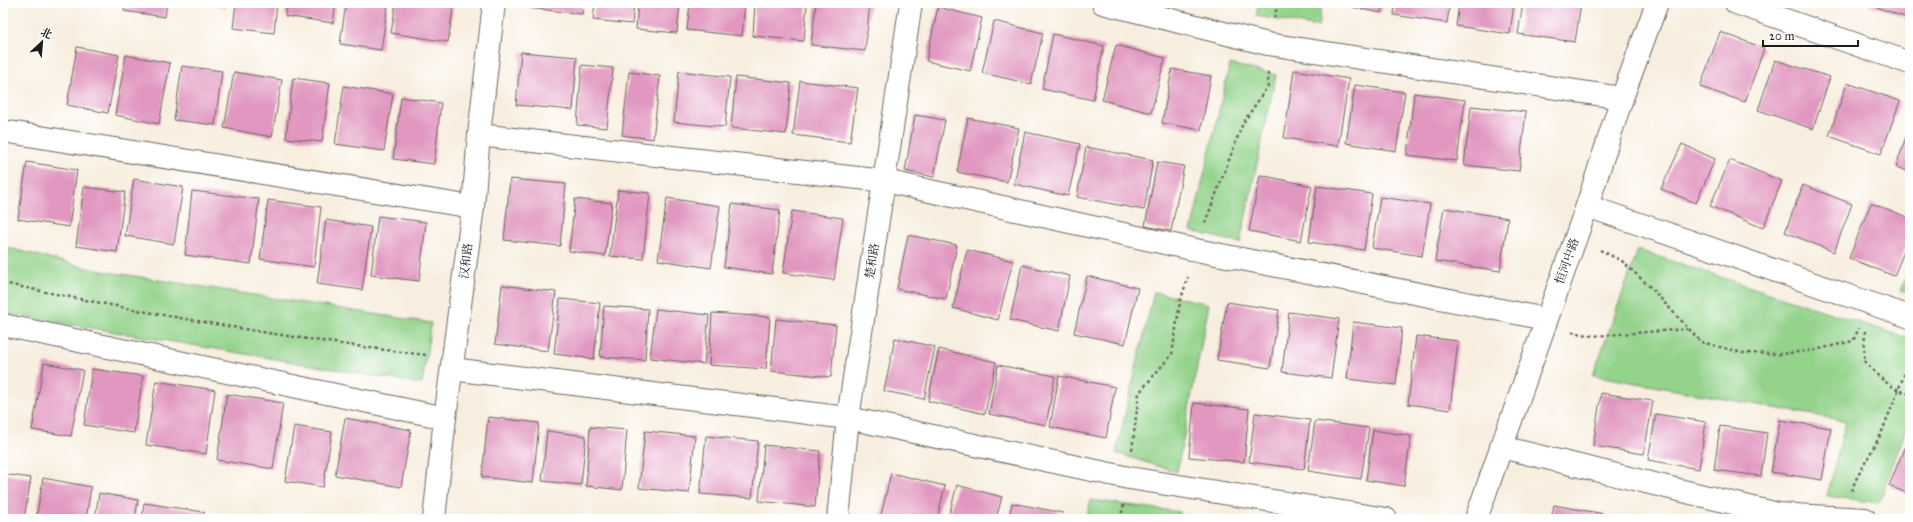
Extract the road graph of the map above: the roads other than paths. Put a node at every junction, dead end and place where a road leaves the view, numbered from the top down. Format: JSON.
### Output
{"nodes":[{"id":1,"x":494,"y":3,"type":"edge"},
{"id":2,"x":911,"y":3,"type":"edge"},
{"id":3,"x":1103,"y":3,"type":"edge"},
{"id":4,"x":1657,"y":3,"type":"edge"},
{"id":5,"x":1736,"y":3,"type":"edge"},
{"id":6,"x":1910,"y":63,"type":"edge"},
{"id":7,"x":1622,"y":98,"type":"junction"},
{"id":8,"x":3,"y":131,"type":"edge"},
{"id":9,"x":478,"y":135,"type":"junction"},
{"id":10,"x":885,"y":181,"type":"junction"},
{"id":11,"x":1587,"y":206,"type":"junction"},
{"id":12,"x":473,"y":207,"type":"junction"},
{"id":13,"x":1910,"y":317,"type":"edge"},
{"id":14,"x":1544,"y":323,"type":"junction"},
{"id":15,"x":3,"y":326,"type":"edge"},
{"id":16,"x":452,"y":364,"type":"junction"},
{"id":17,"x":445,"y":418,"type":"junction"},
{"id":18,"x":848,"y":418,"type":"junction"},
{"id":19,"x":1501,"y":447,"type":"junction"},
{"id":20,"x":1855,"y":518,"type":"edge"},
{"id":21,"x":434,"y":519,"type":"edge"},
{"id":22,"x":838,"y":519,"type":"edge"},
{"id":23,"x":1386,"y":519,"type":"edge"},
{"id":24,"x":1476,"y":519,"type":"edge"}],
"edges":[{"from":1,"to":9,"type":"street","name":"汉和路"},
{"from":2,"to":10,"type":"street","name":"楚和路"},
{"from":3,"to":7,"type":"street"},
{"from":4,"to":7,"type":"street","name":"恒河中路"},
{"from":5,"to":6,"type":"street"},
{"from":7,"to":11,"type":"street","name":"恒河中路"},
{"from":8,"to":12,"type":"street"},
{"from":9,"to":10,"type":"street"},
{"from":9,"to":12,"type":"street","name":"汉和路"},
{"from":10,"to":14,"type":"street"},
{"from":10,"to":18,"type":"street","name":"楚和路"},
{"from":11,"to":13,"type":"street"},
{"from":11,"to":14,"type":"street","name":"恒河中路"},
{"from":12,"to":16,"type":"street","name":"汉和路"},
{"from":14,"to":19,"type":"street","name":"恒河中路"},
{"from":15,"to":17,"type":"street"},
{"from":16,"to":17,"type":"street","name":"汉和路"},
{"from":16,"to":18,"type":"street"},
{"from":17,"to":21,"type":"street","name":"汉和路"},
{"from":18,"to":22,"type":"street","name":"楚和路"},
{"from":18,"to":23,"type":"street"},
{"from":19,"to":20,"type":"street"},
{"from":19,"to":24,"type":"street","name":"恒河中路"}]}
